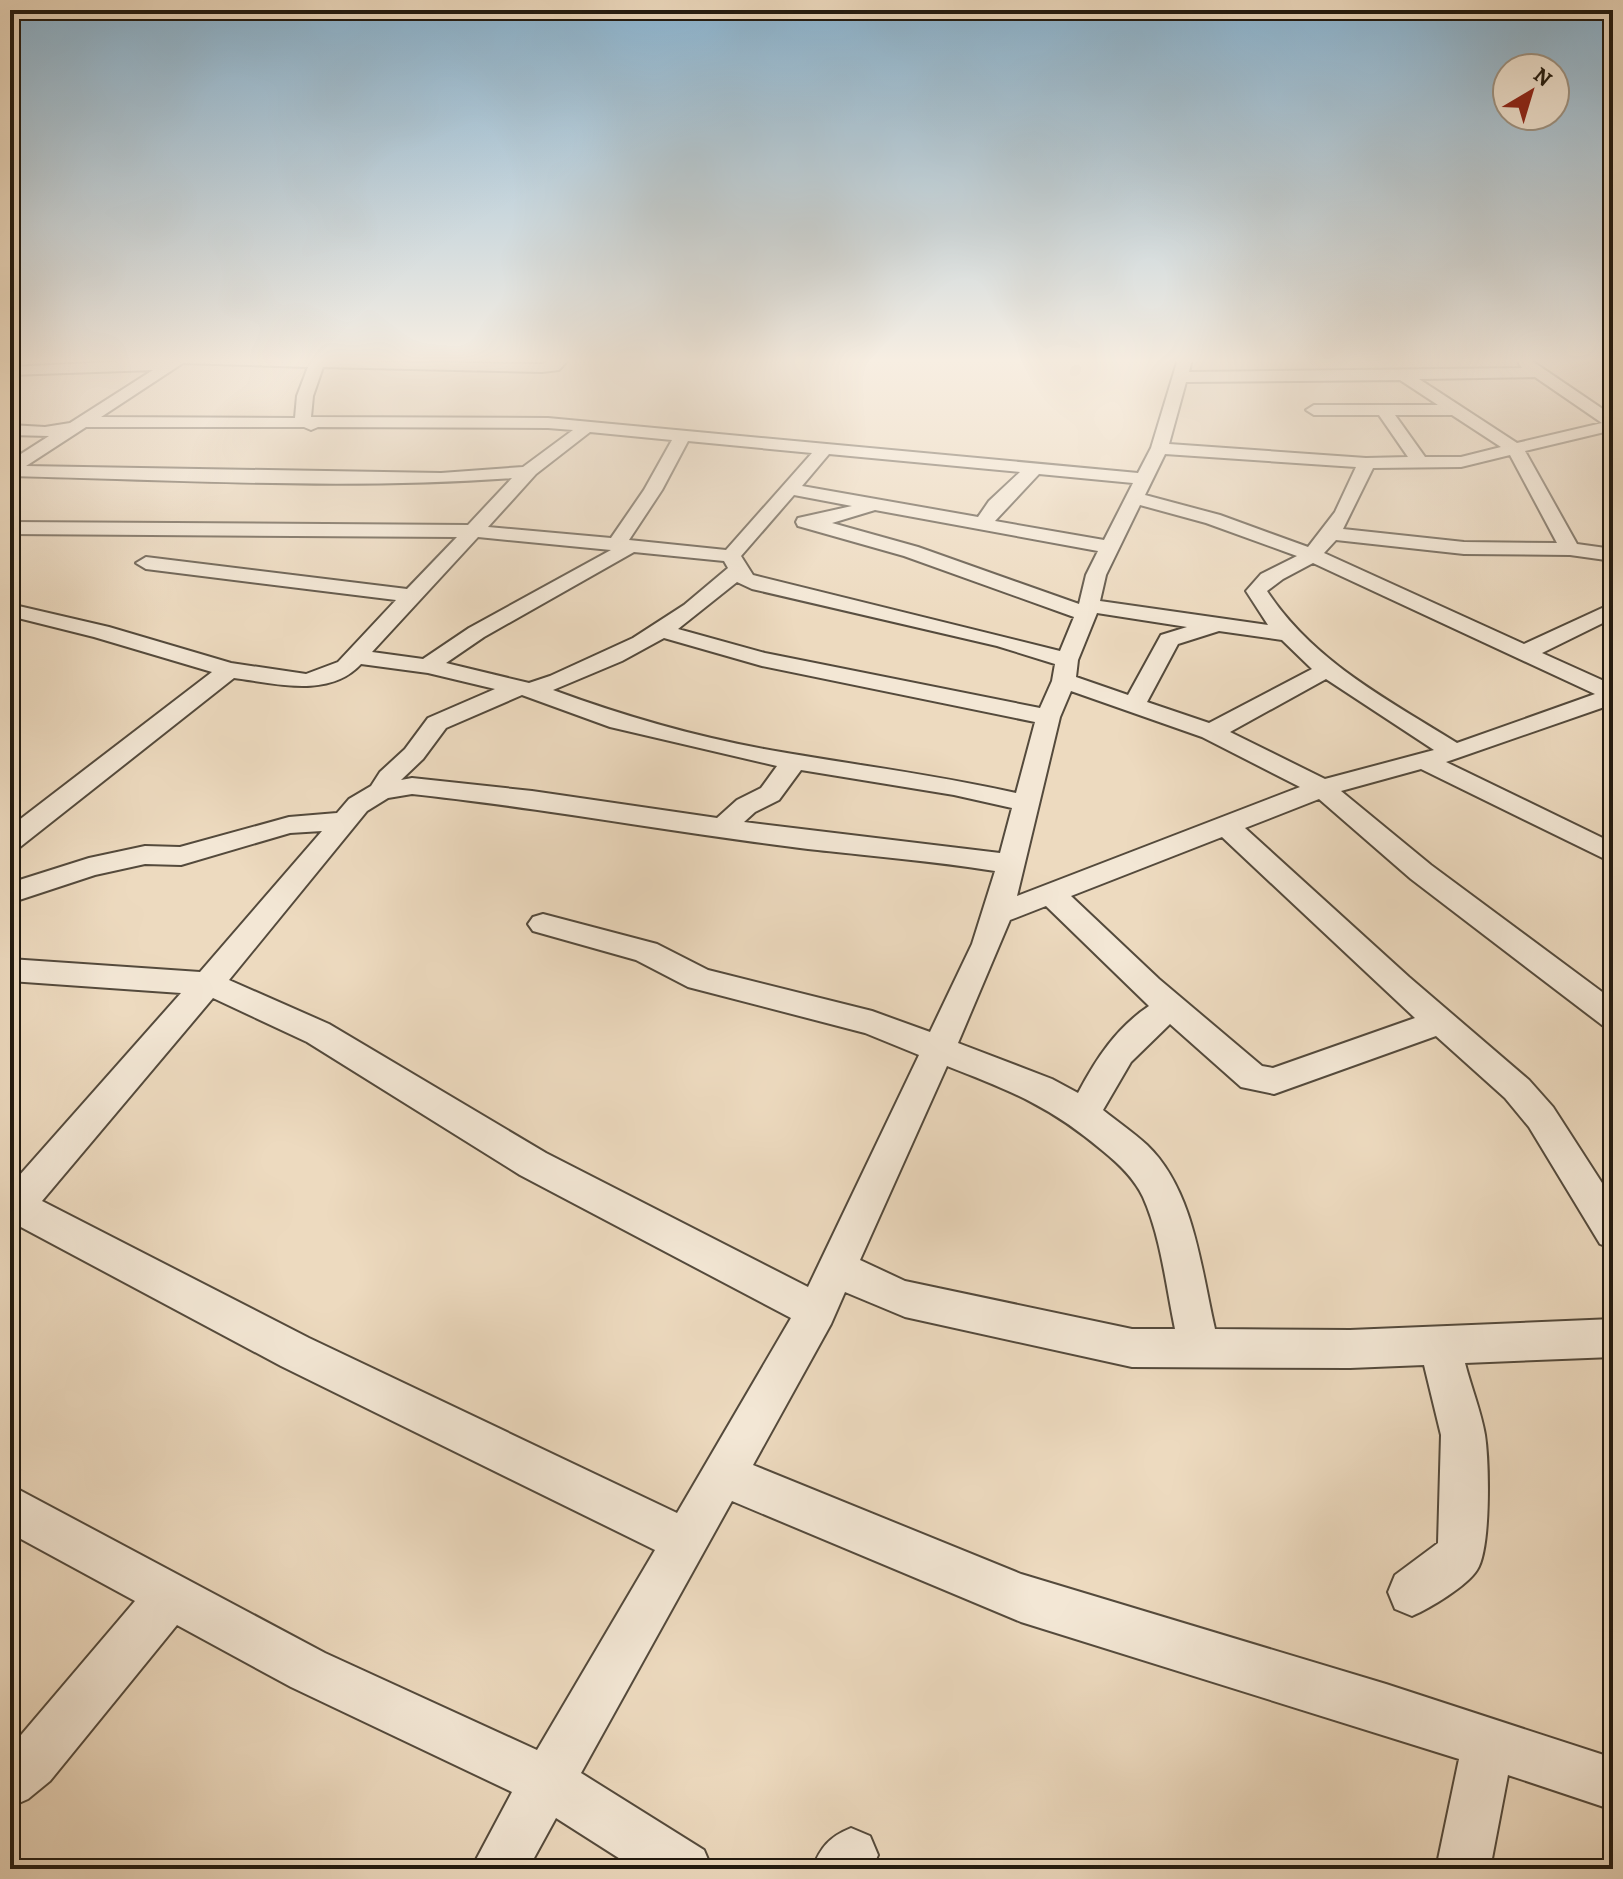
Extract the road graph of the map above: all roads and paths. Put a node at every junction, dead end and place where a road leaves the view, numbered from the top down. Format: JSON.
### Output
{"nodes":[{"id":1,"x":41,"y":447,"type":"edge"},
{"id":2,"x":564,"y":447,"type":"edge"},
{"id":3,"x":676,"y":447,"type":"edge"},
{"id":4,"x":809,"y":447,"type":"edge"},
{"id":5,"x":1156,"y":447,"type":"edge"},
{"id":6,"x":1409,"y":447,"type":"edge"},
{"id":7,"x":1511,"y":447,"type":"edge"},
{"id":8,"x":1528,"y":447,"type":"edge"},
{"id":9,"x":825,"y":448,"type":"junction"},
{"id":10,"x":1516,"y":450,"type":"junction"},
{"id":11,"x":1366,"y":463,"type":"junction"},
{"id":12,"x":1421,"y":464,"type":"junction"},
{"id":13,"x":10,"y":467,"type":"edge"},
{"id":14,"x":1035,"y":468,"type":"junction"},
{"id":15,"x":525,"y":472,"type":"junction"},
{"id":16,"x":1147,"y":475,"type":"junction"},
{"id":17,"x":790,"y":489,"type":"junction"},
{"id":18,"x":884,"y":493,"type":"junction"},
{"id":19,"x":766,"y":513,"type":"junction"},
{"id":20,"x":805,"y":522,"type":"junction"},
{"id":21,"x":983,"y":524,"type":"junction"},
{"id":22,"x":10,"y":528,"type":"edge"},
{"id":23,"x":474,"y":531,"type":"junction"},
{"id":24,"x":1329,"y":533,"type":"junction"},
{"id":25,"x":624,"y":545,"type":"junction"},
{"id":26,"x":1109,"y":547,"type":"junction"},
{"id":27,"x":1570,"y":549,"type":"junction"},
{"id":28,"x":1312,"y":555,"type":"junction"},
{"id":29,"x":1613,"y":555,"type":"edge"},
{"id":30,"x":146,"y":563,"type":"dead end"},
{"id":31,"x":734,"y":563,"type":"junction"},
{"id":32,"x":411,"y":596,"type":"junction"},
{"id":33,"x":1087,"y":609,"type":"junction"},
{"id":34,"x":1613,"y":609,"type":"edge"},
{"id":35,"x":10,"y":610,"type":"edge"},
{"id":36,"x":1223,"y":622,"type":"junction"},
{"id":37,"x":663,"y":631,"type":"junction"},
{"id":38,"x":1288,"y":635,"type":"junction"},
{"id":39,"x":1525,"y":652,"type":"junction"},
{"id":40,"x":356,"y":657,"type":"junction"},
{"id":41,"x":428,"y":666,"type":"junction"},
{"id":42,"x":1328,"y":669,"type":"junction"},
{"id":43,"x":229,"y":670,"type":"junction"},
{"id":44,"x":1066,"y":670,"type":"junction"},
{"id":45,"x":525,"y":689,"type":"junction"},
{"id":46,"x":1611,"y":700,"type":"edge"},
{"id":47,"x":1134,"y":705,"type":"junction"},
{"id":48,"x":1048,"y":717,"type":"junction"},
{"id":49,"x":1211,"y":732,"type":"junction"},
{"id":50,"x":1455,"y":752,"type":"junction"},
{"id":51,"x":795,"y":760,"type":"junction"},
{"id":52,"x":1424,"y":761,"type":"junction"},
{"id":53,"x":1322,"y":788,"type":"junction"},
{"id":54,"x":381,"y":791,"type":"junction"},
{"id":55,"x":1025,"y":803,"type":"junction"},
{"id":56,"x":345,"y":821,"type":"junction"},
{"id":57,"x":15,"y":824,"type":"edge"},
{"id":58,"x":1227,"y":826,"type":"junction"},
{"id":59,"x":723,"y":827,"type":"junction"},
{"id":60,"x":1613,"y":854,"type":"edge"},
{"id":61,"x":1010,"y":864,"type":"junction"},
{"id":62,"x":10,"y":893,"type":"edge"},
{"id":63,"x":1051,"y":894,"type":"junction"},
{"id":64,"x":998,"y":914,"type":"junction"},
{"id":65,"x":543,"y":924,"type":"dead end"},
{"id":66,"x":10,"y":970,"type":"edge"},
{"id":67,"x":210,"y":984,"type":"junction"},
{"id":68,"x":1171,"y":1007,"type":"junction"},
{"id":69,"x":1613,"y":1017,"type":"edge"},
{"id":70,"x":1441,"y":1022,"type":"junction"},
{"id":71,"x":938,"y":1047,"type":"junction"},
{"id":72,"x":1084,"y":1114,"type":"junction"},
{"id":73,"x":13,"y":1210,"type":"edge"},
{"id":74,"x":1613,"y":1232,"type":"edge"},
{"id":75,"x":839,"y":1269,"type":"junction"},
{"id":76,"x":817,"y":1311,"type":"junction"},
{"id":77,"x":1613,"y":1338,"type":"edge"},
{"id":78,"x":1439,"y":1345,"type":"junction"},
{"id":79,"x":1199,"y":1347,"type":"junction"},
{"id":80,"x":722,"y":1475,"type":"junction"},
{"id":81,"x":10,"y":1508,"type":"edge"},
{"id":82,"x":684,"y":1540,"type":"junction"},
{"id":83,"x":1412,"y":1592,"type":"dead end"},
{"id":84,"x":171,"y":1595,"type":"junction"},
{"id":85,"x":1488,"y":1743,"type":"junction"},
{"id":86,"x":10,"y":1781,"type":"edge"},
{"id":87,"x":546,"y":1781,"type":"junction"},
{"id":88,"x":1613,"y":1784,"type":"edge"},
{"id":89,"x":498,"y":1869,"type":"edge"},
{"id":90,"x":685,"y":1869,"type":"edge"},
{"id":91,"x":1463,"y":1869,"type":"edge"}],
"edges":[{"from":1,"to":13,"type":"street"},
{"from":2,"to":15,"type":"street"},
{"from":3,"to":25,"type":"street"},
{"from":4,"to":9,"type":"street"},
{"from":5,"to":16,"type":"street"},
{"from":6,"to":12,"type":"street"},
{"from":7,"to":10,"type":"street"},
{"from":8,"to":10,"type":"street"},
{"from":9,"to":14,"type":"street"},
{"from":9,"to":17,"type":"street"},
{"from":10,"to":12,"type":"street"},
{"from":10,"to":27,"type":"street"},
{"from":11,"to":12,"type":"street"},
{"from":11,"to":16,"type":"street"},
{"from":11,"to":24,"type":"street"},
{"from":13,"to":15,"type":"street"},
{"from":14,"to":16,"type":"street"},
{"from":14,"to":21,"type":"street"},
{"from":15,"to":23,"type":"street"},
{"from":16,"to":26,"type":"street"},
{"from":16,"to":28,"type":"street"},
{"from":17,"to":18,"type":"street"},
{"from":17,"to":19,"type":"street"},
{"from":18,"to":20,"type":"street"},
{"from":18,"to":21,"type":"street"},
{"from":19,"to":20,"type":"street"},
{"from":19,"to":31,"type":"street"},
{"from":20,"to":33,"type":"street"},
{"from":21,"to":26,"type":"street"},
{"from":22,"to":23,"type":"street"},
{"from":23,"to":25,"type":"street"},
{"from":23,"to":32,"type":"street"},
{"from":24,"to":27,"type":"street"},
{"from":24,"to":28,"type":"street"},
{"from":25,"to":31,"type":"street"},
{"from":25,"to":41,"type":"street"},
{"from":26,"to":33,"type":"street"},
{"from":27,"to":29,"type":"street"},
{"from":28,"to":38,"type":"street"},
{"from":28,"to":39,"type":"street"},
{"from":30,"to":32,"type":"street"},
{"from":31,"to":37,"type":"street"},
{"from":31,"to":44,"type":"street"},
{"from":32,"to":40,"type":"street"},
{"from":33,"to":36,"type":"street"},
{"from":33,"to":44,"type":"street"},
{"from":34,"to":39,"type":"street"},
{"from":35,"to":43,"type":"street"},
{"from":36,"to":38,"type":"street"},
{"from":36,"to":47,"type":"street"},
{"from":37,"to":45,"type":"street"},
{"from":37,"to":48,"type":"street"},
{"from":38,"to":42,"type":"street"},
{"from":39,"to":46,"type":"street"},
{"from":40,"to":41,"type":"street"},
{"from":40,"to":43,"type":"street"},
{"from":41,"to":45,"type":"street"},
{"from":42,"to":49,"type":"street"},
{"from":42,"to":50,"type":"street"},
{"from":43,"to":57,"type":"street"},
{"from":44,"to":47,"type":"street"},
{"from":44,"to":48,"type":"street"},
{"from":45,"to":51,"type":"street"},
{"from":45,"to":54,"type":"street"},
{"from":46,"to":50,"type":"street"},
{"from":47,"to":49,"type":"street"},
{"from":48,"to":55,"type":"street"},
{"from":49,"to":53,"type":"street"},
{"from":50,"to":52,"type":"street"},
{"from":51,"to":55,"type":"street"},
{"from":51,"to":59,"type":"street"},
{"from":52,"to":53,"type":"street"},
{"from":52,"to":60,"type":"street"},
{"from":53,"to":58,"type":"street"},
{"from":53,"to":69,"type":"street"},
{"from":54,"to":56,"type":"street"},
{"from":54,"to":59,"type":"street"},
{"from":55,"to":61,"type":"street"},
{"from":56,"to":62,"type":"street"},
{"from":56,"to":67,"type":"street"},
{"from":58,"to":63,"type":"street"},
{"from":58,"to":70,"type":"street"},
{"from":59,"to":61,"type":"street"},
{"from":61,"to":64,"type":"street"},
{"from":63,"to":64,"type":"street"},
{"from":63,"to":68,"type":"street"},
{"from":64,"to":71,"type":"street"},
{"from":65,"to":71,"type":"street"},
{"from":66,"to":67,"type":"street"},
{"from":67,"to":73,"type":"street"},
{"from":67,"to":76,"type":"street"},
{"from":68,"to":70,"type":"street"},
{"from":68,"to":72,"type":"street"},
{"from":70,"to":74,"type":"street"},
{"from":71,"to":72,"type":"street"},
{"from":71,"to":75,"type":"street"},
{"from":72,"to":79,"type":"street"},
{"from":73,"to":82,"type":"street"},
{"from":75,"to":76,"type":"street"},
{"from":75,"to":79,"type":"street"},
{"from":76,"to":80,"type":"street"},
{"from":77,"to":78,"type":"street"},
{"from":78,"to":79,"type":"street"},
{"from":78,"to":83,"type":"street"},
{"from":80,"to":82,"type":"street"},
{"from":80,"to":85,"type":"street"},
{"from":81,"to":84,"type":"street"},
{"from":82,"to":87,"type":"street"},
{"from":84,"to":86,"type":"street"},
{"from":84,"to":87,"type":"street"},
{"from":85,"to":88,"type":"street"},
{"from":85,"to":91,"type":"street"},
{"from":87,"to":89,"type":"street"},
{"from":87,"to":90,"type":"street"}]}
